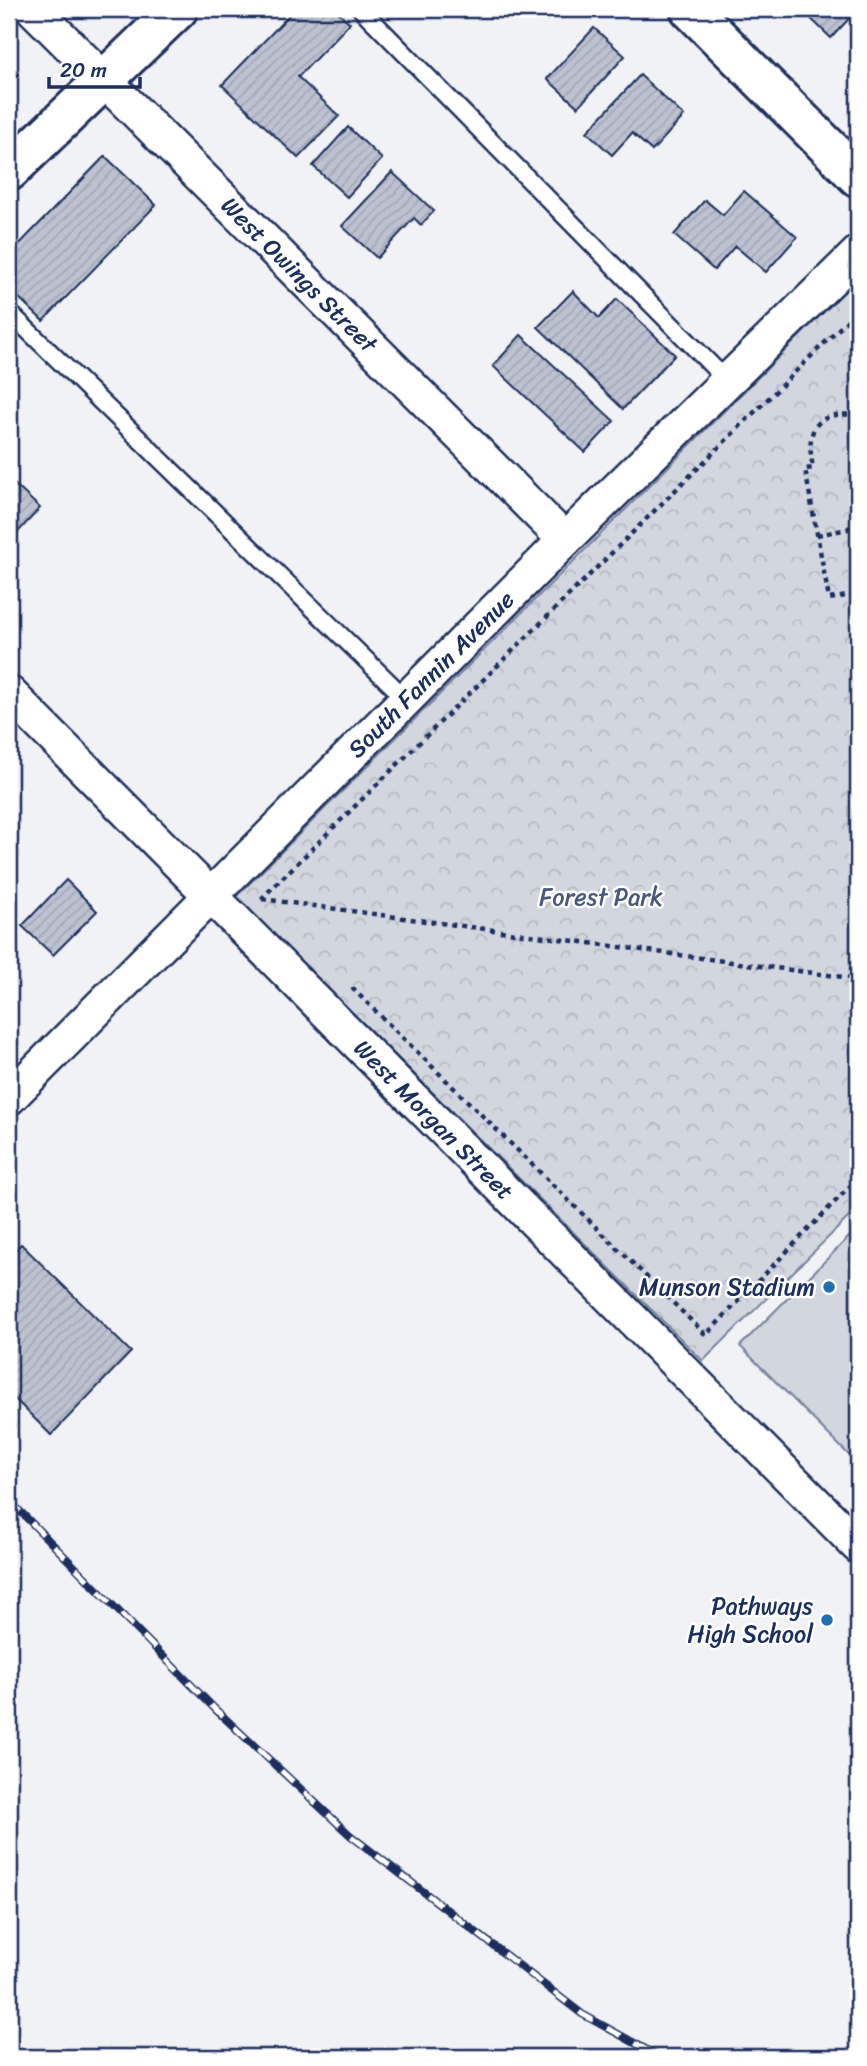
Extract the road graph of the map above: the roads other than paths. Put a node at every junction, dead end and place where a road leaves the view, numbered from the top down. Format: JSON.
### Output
{"nodes":[{"id":1,"x":33,"y":9,"type":"edge"},
{"id":2,"x":178,"y":9,"type":"edge"},
{"id":3,"x":360,"y":9,"type":"edge"},
{"id":4,"x":690,"y":9,"type":"edge"},
{"id":5,"x":104,"y":80,"type":"junction"},
{"id":6,"x":9,"y":171,"type":"edge"},
{"id":7,"x":858,"y":177,"type":"edge"},
{"id":8,"x":858,"y":253,"type":"edge"},
{"id":9,"x":9,"y":312,"type":"edge"},
{"id":10,"x":727,"y":381,"type":"junction"},
{"id":11,"x":565,"y":540,"type":"junction"},
{"id":12,"x":9,"y":693,"type":"edge"},
{"id":13,"x":407,"y":701,"type":"junction"},
{"id":14,"x":211,"y":895,"type":"junction"},
{"id":15,"x":9,"y":1098,"type":"edge"},
{"id":16,"x":858,"y":1546,"type":"edge"}],
"edges":[{"from":1,"to":5,"type":"street","name":"West Owings Street"},
{"from":2,"to":5,"type":"street"},
{"from":3,"to":10,"type":"lane"},
{"from":4,"to":7,"type":"street"},
{"from":5,"to":6,"type":"street"},
{"from":5,"to":11,"type":"street","name":"West Owings Street"},
{"from":8,"to":10,"type":"street","name":"South Fannin Avenue"},
{"from":9,"to":13,"type":"lane"},
{"from":10,"to":11,"type":"street","name":"South Fannin Avenue"},
{"from":11,"to":13,"type":"street","name":"South Fannin Avenue"},
{"from":12,"to":14,"type":"street","name":"West Morgan Street"},
{"from":13,"to":14,"type":"street","name":"South Fannin Avenue"},
{"from":14,"to":15,"type":"street","name":"South Fannin Avenue"},
{"from":14,"to":16,"type":"street","name":"West Morgan Street"}]}
